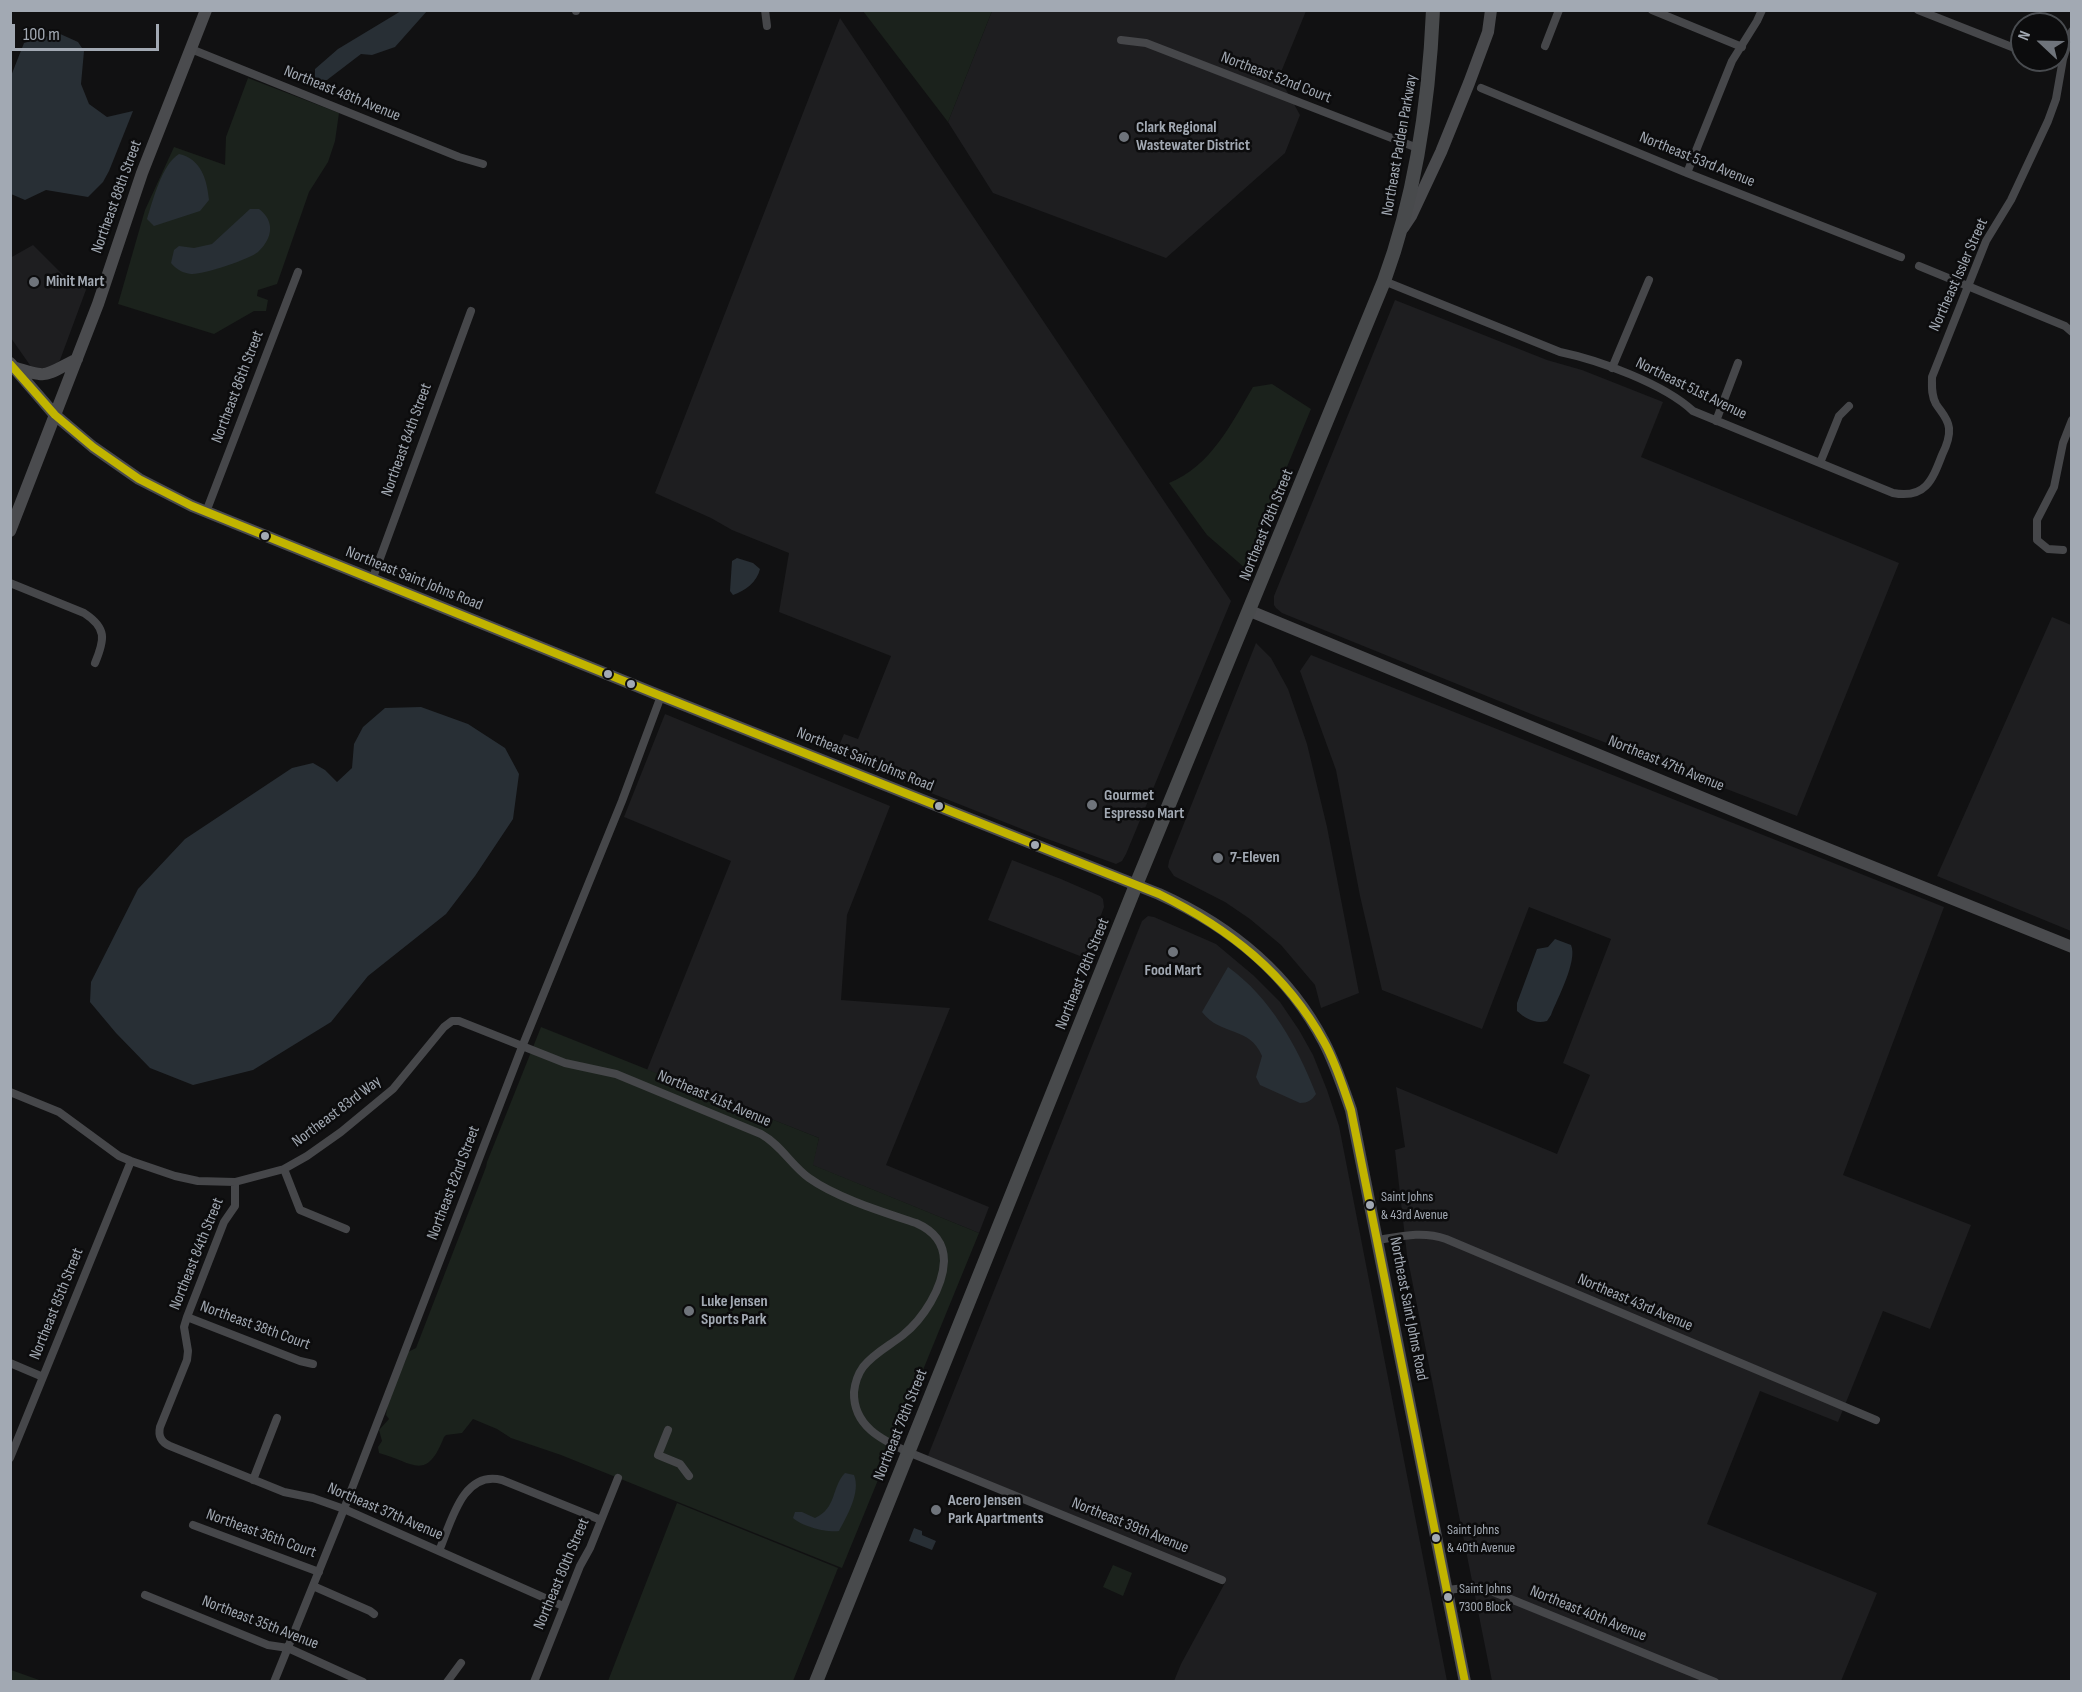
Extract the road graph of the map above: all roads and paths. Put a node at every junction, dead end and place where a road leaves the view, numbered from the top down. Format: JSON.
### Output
{"nodes":[{"id":1,"x":206,"y":10,"type":"edge"},
{"id":2,"x":765,"y":10,"type":"edge"},
{"id":3,"x":1433,"y":10,"type":"edge"},
{"id":4,"x":1559,"y":10,"type":"edge"},
{"id":5,"x":1652,"y":10,"type":"edge"},
{"id":6,"x":1762,"y":10,"type":"edge"},
{"id":7,"x":1918,"y":10,"type":"edge"},
{"id":8,"x":1490,"y":12,"type":"edge"},
{"id":9,"x":767,"y":26,"type":"dead end"},
{"id":10,"x":1121,"y":40,"type":"dead end"},
{"id":11,"x":1545,"y":46,"type":"dead end"},
{"id":12,"x":2010,"y":46,"type":"edge"},
{"id":13,"x":1742,"y":47,"type":"junction"},
{"id":14,"x":191,"y":49,"type":"junction"},
{"id":15,"x":2059,"y":72,"type":"edge"},
{"id":16,"x":1481,"y":88,"type":"dead end"},
{"id":17,"x":1420,"y":149,"type":"junction"},
{"id":18,"x":483,"y":164,"type":"dead end"},
{"id":19,"x":1688,"y":173,"type":"junction"},
{"id":20,"x":1402,"y":229,"type":"junction"},
{"id":21,"x":1901,"y":258,"type":"dead end"},
{"id":22,"x":1919,"y":266,"type":"dead end"},
{"id":23,"x":298,"y":272,"type":"dead end"},
{"id":24,"x":1649,"y":280,"type":"dead end"},
{"id":25,"x":1384,"y":282,"type":"junction"},
{"id":26,"x":1968,"y":285,"type":"junction"},
{"id":27,"x":471,"y":311,"type":"dead end"},
{"id":28,"x":2072,"y":332,"type":"edge"},
{"id":29,"x":76,"y":359,"type":"junction"},
{"id":30,"x":1738,"y":363,"type":"dead end"},
{"id":31,"x":12,"y":365,"type":"edge"},
{"id":32,"x":1612,"y":368,"type":"junction"},
{"id":33,"x":1849,"y":406,"type":"dead end"},
{"id":34,"x":55,"y":415,"type":"junction"},
{"id":35,"x":2072,"y":420,"type":"edge"},
{"id":36,"x":1716,"y":421,"type":"junction"},
{"id":37,"x":1820,"y":463,"type":"junction"},
{"id":38,"x":1917,"y":493,"type":"joint"},
{"id":39,"x":206,"y":512,"type":"junction"},
{"id":40,"x":10,"y":531,"type":"edge"},
{"id":41,"x":2063,"y":550,"type":"dead end"},
{"id":42,"x":372,"y":580,"type":"junction"},
{"id":43,"x":10,"y":583,"type":"edge"},
{"id":44,"x":1250,"y":610,"type":"junction"},
{"id":45,"x":95,"y":663,"type":"dead end"},
{"id":46,"x":661,"y":696,"type":"junction"},
{"id":47,"x":1136,"y":885,"type":"junction"},
{"id":48,"x":2072,"y":946,"type":"edge"},
{"id":49,"x":452,"y":1021,"type":"joint"},
{"id":50,"x":522,"y":1047,"type":"junction"},
{"id":51,"x":10,"y":1092,"type":"edge"},
{"id":52,"x":131,"y":1161,"type":"junction"},
{"id":53,"x":284,"y":1168,"type":"junction"},
{"id":54,"x":235,"y":1182,"type":"junction"},
{"id":55,"x":346,"y":1229,"type":"dead end"},
{"id":56,"x":1378,"y":1240,"type":"junction"},
{"id":57,"x":941,"y":1245,"type":"joint"},
{"id":58,"x":187,"y":1317,"type":"junction"},
{"id":59,"x":10,"y":1363,"type":"edge"},
{"id":60,"x":314,"y":1364,"type":"dead end"},
{"id":61,"x":44,"y":1377,"type":"junction"},
{"id":62,"x":277,"y":1418,"type":"dead end"},
{"id":63,"x":1876,"y":1420,"type":"dead end"},
{"id":64,"x":668,"y":1430,"type":"dead end"},
{"id":65,"x":161,"y":1439,"type":"joint"},
{"id":66,"x":908,"y":1452,"type":"junction"},
{"id":67,"x":10,"y":1458,"type":"edge"},
{"id":68,"x":689,"y":1476,"type":"dead end"},
{"id":69,"x":618,"y":1478,"type":"dead end"},
{"id":70,"x":253,"y":1480,"type":"junction"},
{"id":71,"x":344,"y":1509,"type":"junction"},
{"id":72,"x":602,"y":1520,"type":"junction"},
{"id":73,"x":193,"y":1525,"type":"dead end"},
{"id":74,"x":439,"y":1551,"type":"junction"},
{"id":75,"x":319,"y":1572,"type":"junction"},
{"id":76,"x":1222,"y":1580,"type":"dead end"},
{"id":77,"x":313,"y":1586,"type":"junction"},
{"id":78,"x":1447,"y":1590,"type":"junction"},
{"id":79,"x":146,"y":1595,"type":"dead end"},
{"id":80,"x":564,"y":1606,"type":"junction"},
{"id":81,"x":374,"y":1614,"type":"dead end"},
{"id":82,"x":288,"y":1648,"type":"junction"},
{"id":83,"x":461,"y":1664,"type":"dead end"},
{"id":84,"x":274,"y":1682,"type":"edge"},
{"id":85,"x":363,"y":1682,"type":"edge"},
{"id":86,"x":447,"y":1682,"type":"edge"},
{"id":87,"x":534,"y":1682,"type":"edge"},
{"id":88,"x":816,"y":1682,"type":"edge"},
{"id":89,"x":1465,"y":1682,"type":"edge"},
{"id":90,"x":1715,"y":1682,"type":"edge"}],
"edges":[{"from":1,"to":14,"type":"main road","name":"Northeast 88th Street"},
{"from":2,"to":9,"type":"street"},
{"from":3,"to":17,"type":"main road","name":"Northeast Padden Parkway"},
{"from":4,"to":11,"type":"street"},
{"from":5,"to":13,"type":"street"},
{"from":6,"to":13,"type":"street"},
{"from":7,"to":12,"type":"street"},
{"from":8,"to":20,"type":"main road"},
{"from":10,"to":17,"type":"street","name":"Northeast 52nd Court"},
{"from":13,"to":19,"type":"street"},
{"from":14,"to":18,"type":"street","name":"Northeast 48th Avenue"},
{"from":14,"to":29,"type":"main road","name":"Northeast 88th Street"},
{"from":15,"to":26,"type":"street","name":"Northeast Issler Street"},
{"from":16,"to":19,"type":"street","name":"Northeast 53rd Avenue"},
{"from":17,"to":20,"type":"main road","name":"Northeast Padden Parkway"},
{"from":19,"to":21,"type":"street","name":"Northeast 53rd Avenue"},
{"from":20,"to":25,"type":"main road","name":"Northeast Padden Parkway"},
{"from":22,"to":26,"type":"street"},
{"from":23,"to":39,"type":"street","name":"Northeast 86th Street"},
{"from":24,"to":32,"type":"street"},
{"from":25,"to":32,"type":"street","name":"Northeast 51st Avenue"},
{"from":25,"to":44,"type":"main road","name":"Northeast 78th Street"},
{"from":26,"to":28,"type":"street"},
{"from":26,"to":38,"type":"street","name":"Northeast Issler Street"},
{"from":27,"to":42,"type":"street","name":"Northeast 84th Street"},
{"from":29,"to":31,"type":"main road"},
{"from":29,"to":34,"type":"main road","name":"Northeast 88th Street"},
{"from":30,"to":36,"type":"street"},
{"from":31,"to":34,"type":"main road","name":"Northeast Saint Johns Road"},
{"from":32,"to":36,"type":"street","name":"Northeast 51st Avenue"},
{"from":33,"to":37,"type":"street"},
{"from":34,"to":39,"type":"main road","name":"Northeast Saint Johns Road"},
{"from":34,"to":40,"type":"main road","name":"Northeast 88th Street"},
{"from":35,"to":41,"type":"street"},
{"from":36,"to":37,"type":"street","name":"Northeast 51st Avenue"},
{"from":37,"to":38,"type":"street","name":"Northeast 51st Avenue"},
{"from":39,"to":42,"type":"main road","name":"Northeast Saint Johns Road"},
{"from":42,"to":46,"type":"main road","name":"Northeast Saint Johns Road"},
{"from":43,"to":45,"type":"street"},
{"from":44,"to":47,"type":"main road","name":"Northeast 78th Street"},
{"from":44,"to":48,"type":"main road","name":"Northeast 47th Avenue"},
{"from":46,"to":47,"type":"main road","name":"Northeast Saint Johns Road"},
{"from":46,"to":50,"type":"street","name":"Northeast 82nd Street"},
{"from":47,"to":56,"type":"main road","name":"Northeast Saint Johns Road"},
{"from":47,"to":66,"type":"main road","name":"Northeast 78th Street"},
{"from":49,"to":50,"type":"street","name":"Northeast 41st Avenue"},
{"from":49,"to":53,"type":"street","name":"Northeast 83rd Way"},
{"from":50,"to":57,"type":"street","name":"Northeast 41st Avenue"},
{"from":50,"to":71,"type":"street","name":"Northeast 82nd Street"},
{"from":51,"to":52,"type":"street"},
{"from":52,"to":54,"type":"street"},
{"from":52,"to":61,"type":"street","name":"Northeast 85th Street"},
{"from":53,"to":54,"type":"street","name":"Northeast 83rd Way"},
{"from":53,"to":55,"type":"street","name":"Northeast 83rd Way"},
{"from":54,"to":58,"type":"street","name":"Northeast 84th Street"},
{"from":56,"to":63,"type":"street","name":"Northeast 43rd Avenue"},
{"from":56,"to":78,"type":"main road","name":"Northeast Saint Johns Road"},
{"from":57,"to":66,"type":"street","name":"Northeast 39th Avenue"},
{"from":58,"to":60,"type":"street","name":"Northeast 38th Court"},
{"from":58,"to":65,"type":"street","name":"Northeast 84th Street"},
{"from":59,"to":61,"type":"street"},
{"from":61,"to":67,"type":"street","name":"Northeast 85th Street"},
{"from":62,"to":70,"type":"street"},
{"from":64,"to":68,"type":"street"},
{"from":65,"to":70,"type":"street","name":"Northeast 37th Avenue"},
{"from":66,"to":76,"type":"street","name":"Northeast 39th Avenue"},
{"from":66,"to":88,"type":"main road","name":"Northeast 78th Street"},
{"from":69,"to":72,"type":"street","name":"Northeast 80th Street"},
{"from":70,"to":71,"type":"street","name":"Northeast 37th Avenue"},
{"from":71,"to":74,"type":"street","name":"Northeast 37th Avenue"},
{"from":71,"to":75,"type":"street","name":"Northeast 82nd Street"},
{"from":72,"to":74,"type":"street"},
{"from":72,"to":80,"type":"street","name":"Northeast 80th Street"},
{"from":73,"to":75,"type":"street","name":"Northeast 36th Court"},
{"from":74,"to":80,"type":"street","name":"Northeast 37th Avenue"},
{"from":75,"to":77,"type":"street","name":"Northeast 82nd Street"},
{"from":77,"to":81,"type":"street","name":"Northeast 36th Court"},
{"from":77,"to":82,"type":"street","name":"Northeast 82nd Street"},
{"from":78,"to":89,"type":"main road","name":"Northeast Saint Johns Road"},
{"from":78,"to":90,"type":"street","name":"Northeast 40th Avenue"},
{"from":79,"to":82,"type":"street","name":"Northeast 35th Avenue"},
{"from":80,"to":87,"type":"street","name":"Northeast 80th Street"},
{"from":82,"to":84,"type":"street","name":"Northeast 82nd Street"},
{"from":82,"to":85,"type":"street","name":"Northeast 35th Avenue"},
{"from":83,"to":86,"type":"street"}]}
